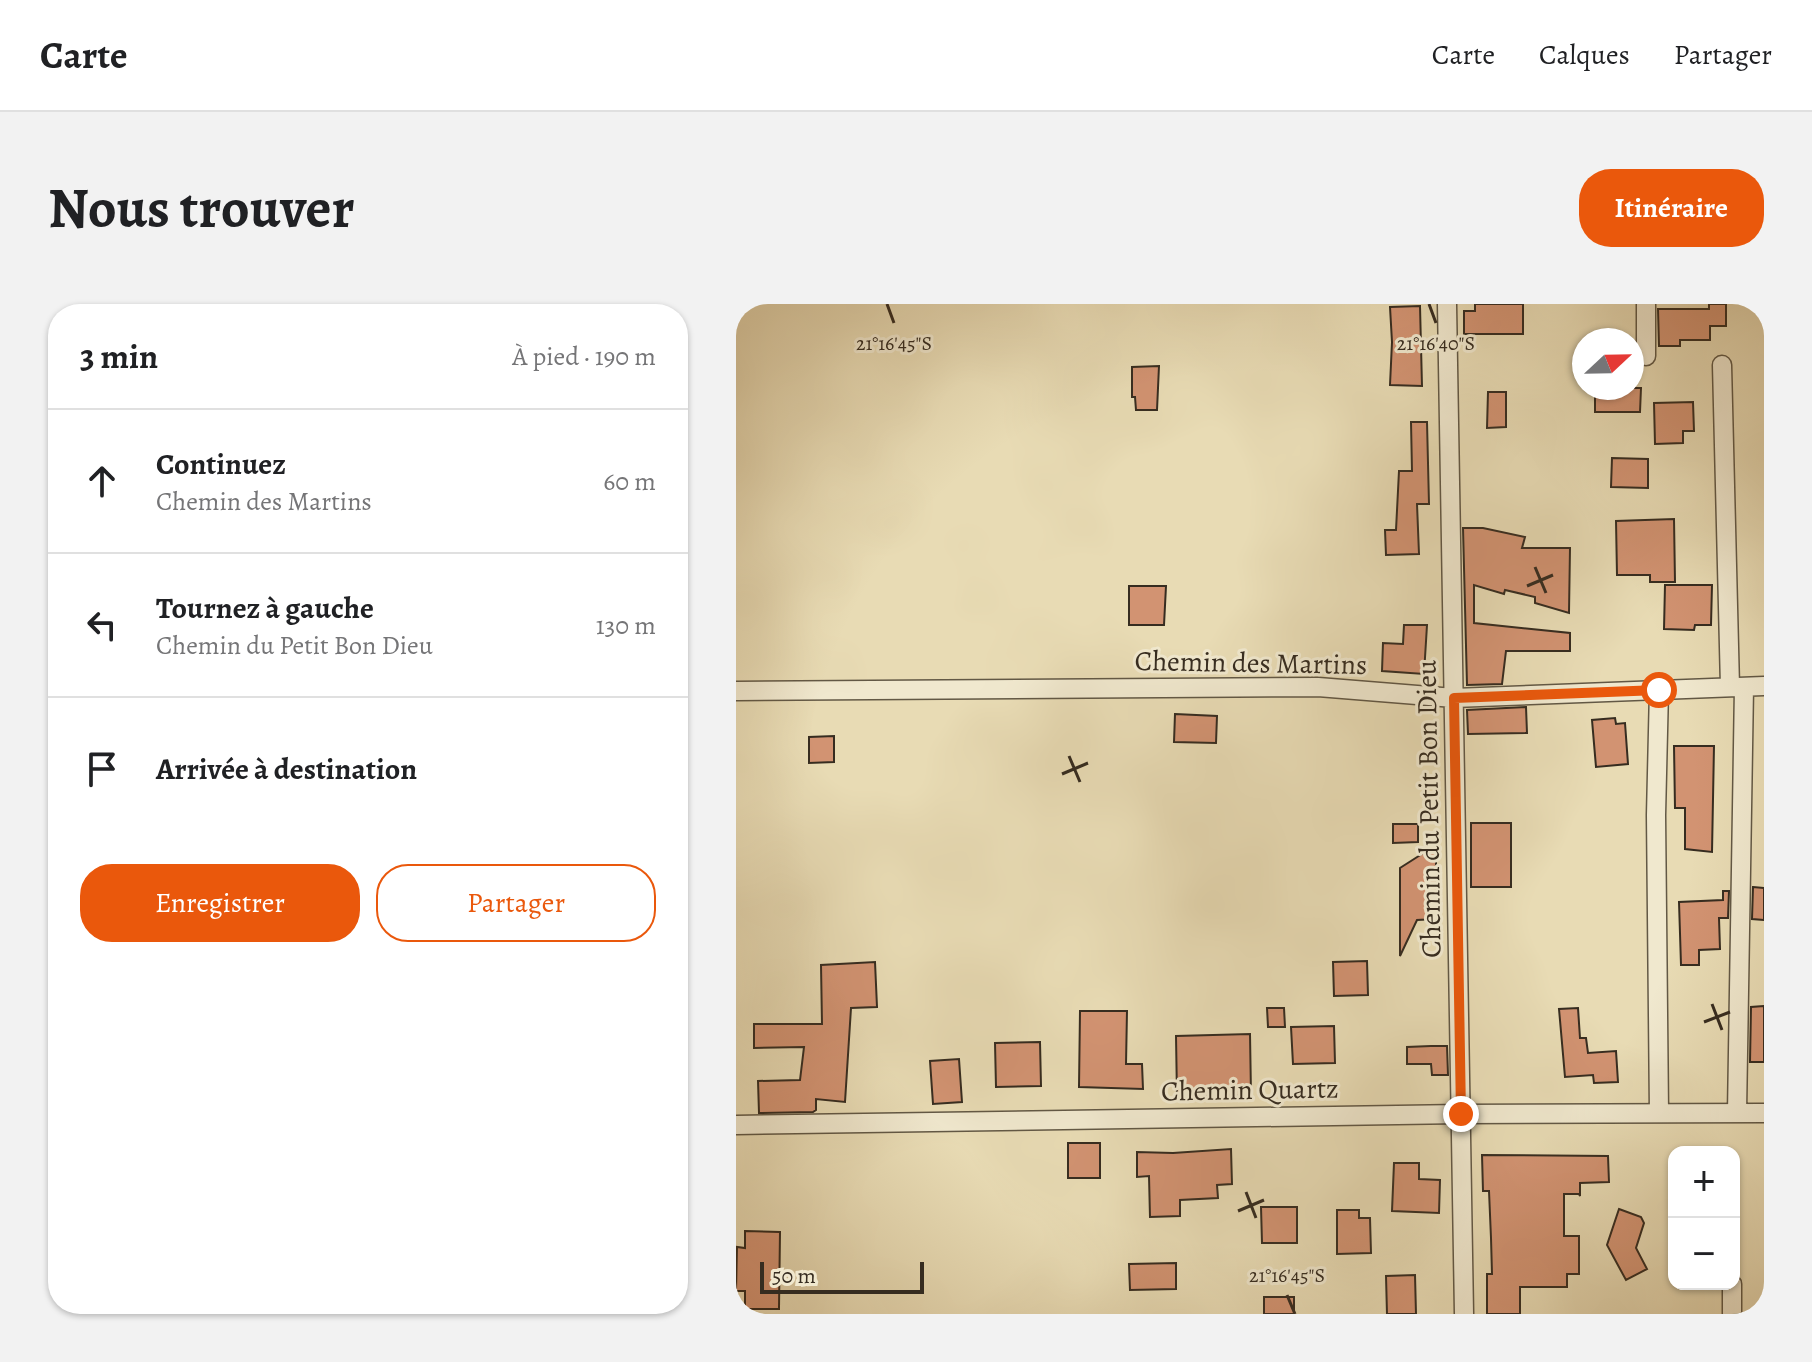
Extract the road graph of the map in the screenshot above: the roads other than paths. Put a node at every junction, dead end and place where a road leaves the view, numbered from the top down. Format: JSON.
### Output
{"nodes":[{"id":1,"x":1447,"y":304,"type":"edge"},
{"id":2,"x":1646,"y":304,"type":"edge"},
{"id":3,"x":1646,"y":356,"type":"dead end"},
{"id":4,"x":1722,"y":365,"type":"dead end"},
{"id":5,"x":1764,"y":686,"type":"edge"},
{"id":6,"x":1737,"y":687,"type":"junction"},
{"id":7,"x":1659,"y":690,"type":"junction"},
{"id":8,"x":736,"y":691,"type":"edge"},
{"id":9,"x":1454,"y":698,"type":"junction"},
{"id":10,"x":1659,"y":1113,"type":"junction"},
{"id":11,"x":1737,"y":1113,"type":"junction"},
{"id":12,"x":1764,"y":1113,"type":"edge"},
{"id":13,"x":1461,"y":1114,"type":"junction"},
{"id":14,"x":736,"y":1125,"type":"edge"},
{"id":15,"x":1732,"y":1290,"type":"edge"},
{"id":16,"x":1464,"y":1314,"type":"edge"},
{"id":17,"x":1732,"y":1314,"type":"edge"}],
"edges":[{"from":1,"to":9,"type":"street","name":"Chemin du Petit Bon Dieu"},
{"from":2,"to":3,"type":"street"},
{"from":4,"to":6,"type":"street"},
{"from":5,"to":6,"type":"street","name":"Chemin des Martins"},
{"from":6,"to":7,"type":"street","name":"Chemin des Martins"},
{"from":6,"to":11,"type":"street"},
{"from":7,"to":9,"type":"street","name":"Chemin des Martins"},
{"from":7,"to":10,"type":"street"},
{"from":8,"to":9,"type":"street","name":"Chemin des Martins"},
{"from":9,"to":13,"type":"street","name":"Chemin du Petit Bon Dieu"},
{"from":10,"to":11,"type":"street","name":"Chemin Quartz"},
{"from":10,"to":13,"type":"street","name":"Chemin Quartz"},
{"from":11,"to":12,"type":"street","name":"Chemin Quartz"},
{"from":13,"to":14,"type":"street","name":"Chemin Quartz"},
{"from":13,"to":16,"type":"street","name":"Chemin du Petit Bon Dieu"},
{"from":15,"to":17,"type":"street"}]}
